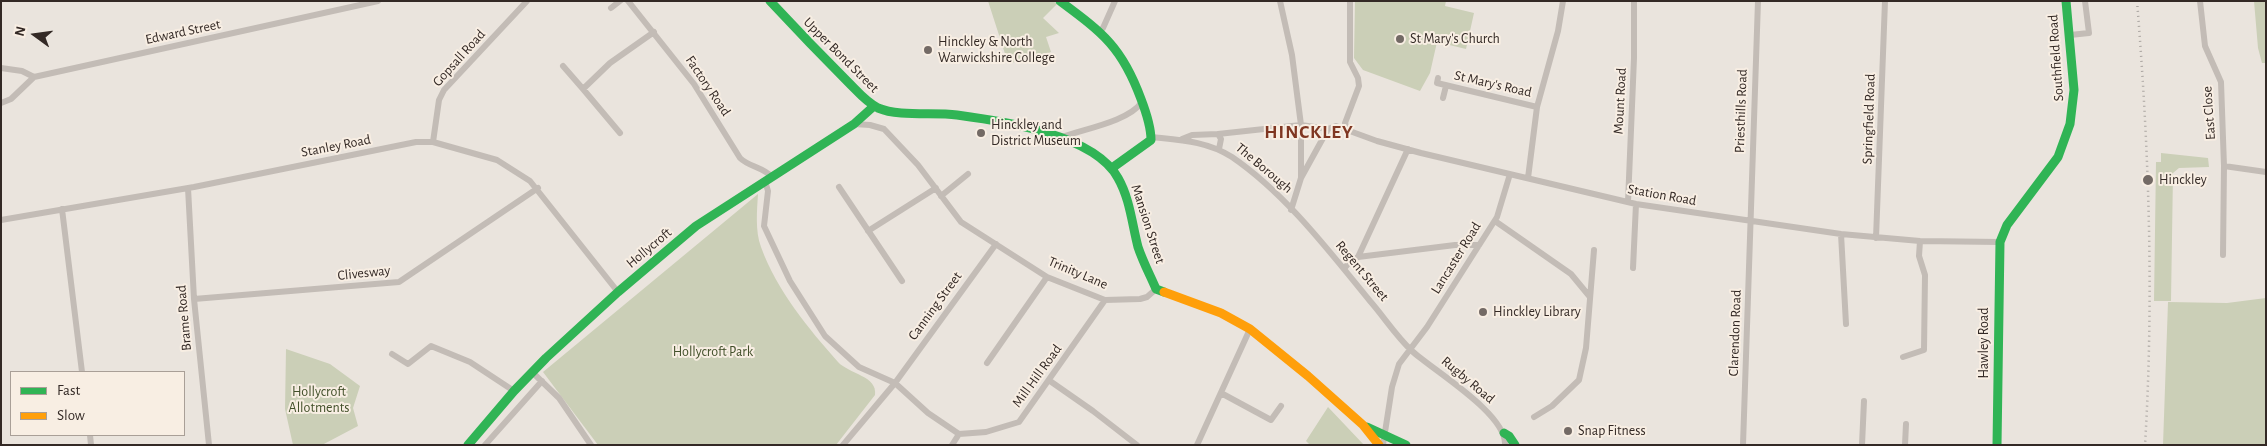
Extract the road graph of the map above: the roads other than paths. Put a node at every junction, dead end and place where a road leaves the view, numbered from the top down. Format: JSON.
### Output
{"nodes":[{"id":1,"x":378,"y":1,"type":"edge"},
{"id":2,"x":527,"y":1,"type":"edge"},
{"id":3,"x":620,"y":1,"type":"edge"},
{"id":4,"x":628,"y":1,"type":"edge"},
{"id":5,"x":770,"y":1,"type":"edge"},
{"id":6,"x":1060,"y":1,"type":"edge"},
{"id":7,"x":1115,"y":1,"type":"edge"},
{"id":8,"x":1280,"y":1,"type":"edge"},
{"id":9,"x":1350,"y":1,"type":"edge"},
{"id":10,"x":1563,"y":1,"type":"edge"},
{"id":11,"x":1634,"y":1,"type":"edge"},
{"id":12,"x":1758,"y":1,"type":"edge"},
{"id":13,"x":1885,"y":1,"type":"edge"},
{"id":14,"x":2066,"y":1,"type":"edge"},
{"id":15,"x":2085,"y":1,"type":"edge"},
{"id":16,"x":2200,"y":1,"type":"edge"},
{"id":17,"x":611,"y":8,"type":"dead end"},
{"id":18,"x":1099,"y":31,"type":"junction"},
{"id":19,"x":654,"y":32,"type":"junction"},
{"id":20,"x":2070,"y":35,"type":"junction"},
{"id":21,"x":563,"y":66,"type":"dead end"},
{"id":22,"x":1,"y":68,"type":"edge"},
{"id":23,"x":34,"y":77,"type":"junction"},
{"id":24,"x":1438,"y":78,"type":"dead end"},
{"id":25,"x":1446,"y":86,"type":"junction"},
{"id":26,"x":583,"y":89,"type":"junction"},
{"id":27,"x":1443,"y":98,"type":"dead end"},
{"id":28,"x":1142,"y":102,"type":"junction"},
{"id":29,"x":1,"y":103,"type":"edge"},
{"id":30,"x":874,"y":106,"type":"junction"},
{"id":31,"x":1537,"y":107,"type":"junction"},
{"id":32,"x":854,"y":124,"type":"junction"},
{"id":33,"x":1302,"y":125,"type":"junction"},
{"id":34,"x":1328,"y":129,"type":"junction"},
{"id":35,"x":1347,"y":129,"type":"junction"},
{"id":36,"x":620,"y":133,"type":"dead end"},
{"id":37,"x":1218,"y":134,"type":"junction"},
{"id":38,"x":1152,"y":137,"type":"junction"},
{"id":39,"x":1059,"y":138,"type":"junction"},
{"id":40,"x":1180,"y":139,"type":"junction"},
{"id":41,"x":432,"y":142,"type":"junction"},
{"id":42,"x":1219,"y":149,"type":"junction"},
{"id":43,"x":1408,"y":149,"type":"junction"},
{"id":44,"x":2224,"y":166,"type":"junction"},
{"id":45,"x":1112,"y":168,"type":"junction"},
{"id":46,"x":2266,"y":172,"type":"edge"},
{"id":47,"x":968,"y":174,"type":"dead end"},
{"id":48,"x":1510,"y":174,"type":"junction"},
{"id":49,"x":1301,"y":178,"type":"junction"},
{"id":50,"x":1528,"y":178,"type":"junction"},
{"id":51,"x":768,"y":179,"type":"junction"},
{"id":52,"x":839,"y":187,"type":"dead end"},
{"id":53,"x":188,"y":188,"type":"junction"},
{"id":54,"x":538,"y":188,"type":"junction"},
{"id":55,"x":936,"y":188,"type":"junction"},
{"id":56,"x":941,"y":196,"type":"junction"},
{"id":57,"x":1628,"y":202,"type":"junction"},
{"id":58,"x":1636,"y":204,"type":"junction"},
{"id":59,"x":62,"y":209,"type":"junction"},
{"id":60,"x":1291,"y":210,"type":"junction"},
{"id":61,"x":1,"y":220,"type":"edge"},
{"id":62,"x":1495,"y":221,"type":"junction"},
{"id":63,"x":1750,"y":222,"type":"junction"},
{"id":64,"x":868,"y":231,"type":"junction"},
{"id":65,"x":1841,"y":234,"type":"junction"},
{"id":66,"x":1876,"y":238,"type":"junction"},
{"id":67,"x":1920,"y":241,"type":"junction"},
{"id":68,"x":2000,"y":242,"type":"junction"},
{"id":69,"x":996,"y":244,"type":"junction"},
{"id":70,"x":1479,"y":245,"type":"junction"},
{"id":71,"x":1594,"y":250,"type":"dead end"},
{"id":72,"x":2223,"y":255,"type":"dead end"},
{"id":73,"x":1358,"y":257,"type":"junction"},
{"id":74,"x":1633,"y":268,"type":"dead end"},
{"id":75,"x":1344,"y":269,"type":"junction"},
{"id":76,"x":1047,"y":277,"type":"junction"},
{"id":77,"x":902,"y":281,"type":"dead end"},
{"id":78,"x":1156,"y":289,"type":"junction"},
{"id":79,"x":618,"y":292,"type":"junction"},
{"id":80,"x":1590,"y":297,"type":"junction"},
{"id":81,"x":194,"y":299,"type":"junction"},
{"id":82,"x":1105,"y":300,"type":"junction"},
{"id":83,"x":1846,"y":324,"type":"dead end"},
{"id":84,"x":1250,"y":330,"type":"junction"},
{"id":85,"x":1411,"y":350,"type":"junction"},
{"id":86,"x":392,"y":354,"type":"dead end"},
{"id":87,"x":1903,"y":357,"type":"dead end"},
{"id":88,"x":987,"y":363,"type":"dead end"},
{"id":89,"x":82,"y":371,"type":"edge"},
{"id":90,"x":532,"y":372,"type":"junction"},
{"id":91,"x":542,"y":381,"type":"junction"},
{"id":92,"x":1050,"y":381,"type":"junction"},
{"id":93,"x":895,"y":383,"type":"junction"},
{"id":94,"x":514,"y":391,"type":"junction"},
{"id":95,"x":1220,"y":393,"type":"junction"},
{"id":96,"x":1864,"y":401,"type":"dead end"},
{"id":97,"x":1281,"y":406,"type":"dead end"},
{"id":98,"x":1534,"y":417,"type":"dead end"},
{"id":99,"x":1906,"y":424,"type":"dead end"},
{"id":100,"x":1362,"y":425,"type":"junction"},
{"id":101,"x":1504,"y":433,"type":"junction"},
{"id":102,"x":959,"y":434,"type":"junction"},
{"id":103,"x":1383,"y":435,"type":"junction"},
{"id":104,"x":209,"y":445,"type":"edge"},
{"id":105,"x":468,"y":445,"type":"edge"},
{"id":106,"x":485,"y":445,"type":"edge"},
{"id":107,"x":591,"y":445,"type":"edge"},
{"id":108,"x":843,"y":445,"type":"edge"},
{"id":109,"x":952,"y":445,"type":"edge"},
{"id":110,"x":1137,"y":445,"type":"edge"},
{"id":111,"x":1197,"y":445,"type":"edge"},
{"id":112,"x":1379,"y":445,"type":"edge"},
{"id":113,"x":1383,"y":445,"type":"edge"},
{"id":114,"x":1406,"y":445,"type":"edge"},
{"id":115,"x":1505,"y":445,"type":"edge"},
{"id":116,"x":1515,"y":445,"type":"edge"},
{"id":117,"x":1743,"y":445,"type":"edge"},
{"id":118,"x":1862,"y":445,"type":"edge"},
{"id":119,"x":1905,"y":445,"type":"edge"},
{"id":120,"x":1997,"y":445,"type":"edge"}],
"edges":[{"from":1,"to":23,"type":"street","name":"Edward Street"},
{"from":2,"to":41,"type":"street","name":"Gopsall Road"},
{"from":3,"to":17,"type":"street"},
{"from":4,"to":19,"type":"street","name":"Factory Road"},
{"from":5,"to":30,"type":"main road","name":"Upper Bond Street"},
{"from":6,"to":18,"type":"main road"},
{"from":7,"to":18,"type":"street"},
{"from":8,"to":33,"type":"street"},
{"from":9,"to":35,"type":"street"},
{"from":10,"to":31,"type":"street"},
{"from":11,"to":57,"type":"street","name":"Mount Road"},
{"from":12,"to":63,"type":"street","name":"Priesthills Road"},
{"from":13,"to":66,"type":"street","name":"Springfield Road"},
{"from":14,"to":20,"type":"main road","name":"Southfield Road"},
{"from":15,"to":20,"type":"street"},
{"from":16,"to":44,"type":"street","name":"East Close"},
{"from":18,"to":28,"type":"main road"},
{"from":19,"to":26,"type":"street"},
{"from":19,"to":51,"type":"street","name":"Factory Road"},
{"from":20,"to":68,"type":"main road","name":"Southfield Road"},
{"from":21,"to":26,"type":"street"},
{"from":22,"to":23,"type":"street"},
{"from":23,"to":29,"type":"street"},
{"from":24,"to":25,"type":"street","name":"St Mary's Road"},
{"from":25,"to":27,"type":"street"},
{"from":25,"to":31,"type":"street","name":"St Mary's Road"},
{"from":26,"to":36,"type":"street"},
{"from":28,"to":38,"type":"main road"},
{"from":28,"to":39,"type":"street"},
{"from":30,"to":32,"type":"main road","name":"Hollycroft"},
{"from":30,"to":39,"type":"main road"},
{"from":31,"to":50,"type":"street","name":"St Mary's Road"},
{"from":32,"to":51,"type":"main road","name":"Hollycroft"},
{"from":32,"to":55,"type":"street","name":"Trinity Lane"},
{"from":33,"to":34,"type":"street","name":"The Borough"},
{"from":33,"to":37,"type":"street","name":"The Borough"},
{"from":33,"to":49,"type":"street"},
{"from":34,"to":35,"type":"street","name":"Station Road"},
{"from":34,"to":49,"type":"street"},
{"from":35,"to":43,"type":"street","name":"Station Road"},
{"from":37,"to":40,"type":"street","name":"The Borough"},
{"from":37,"to":42,"type":"street","name":"The Borough"},
{"from":38,"to":40,"type":"street","name":"The Borough"},
{"from":38,"to":45,"type":"main road"},
{"from":39,"to":45,"type":"main road"},
{"from":40,"to":42,"type":"street","name":"The Borough"},
{"from":41,"to":53,"type":"street","name":"Stanley Road"},
{"from":41,"to":54,"type":"street","name":"Stanley Road"},
{"from":42,"to":60,"type":"street","name":"The Borough"},
{"from":43,"to":48,"type":"street","name":"Station Road"},
{"from":43,"to":73,"type":"street"},
{"from":44,"to":46,"type":"street"},
{"from":44,"to":72,"type":"street","name":"East Close"},
{"from":45,"to":78,"type":"main road","name":"Mansion Street"},
{"from":47,"to":56,"type":"street"},
{"from":48,"to":50,"type":"street","name":"Station Road"},
{"from":48,"to":62,"type":"street","name":"Lancaster Road"},
{"from":49,"to":60,"type":"street"},
{"from":50,"to":57,"type":"street","name":"Station Road"},
{"from":51,"to":79,"type":"main road","name":"Hollycroft"},
{"from":51,"to":93,"type":"street"},
{"from":52,"to":64,"type":"street"},
{"from":53,"to":59,"type":"street","name":"Stanley Road"},
{"from":53,"to":81,"type":"street","name":"Brame Road"},
{"from":54,"to":79,"type":"street","name":"Stanley Road"},
{"from":54,"to":81,"type":"street","name":"Clivesway"},
{"from":55,"to":56,"type":"street","name":"Trinity Lane"},
{"from":55,"to":64,"type":"street"},
{"from":56,"to":69,"type":"street","name":"Trinity Lane"},
{"from":57,"to":58,"type":"street","name":"Station Road"},
{"from":58,"to":63,"type":"street","name":"Station Road"},
{"from":58,"to":74,"type":"street"},
{"from":59,"to":61,"type":"street","name":"Stanley Road"},
{"from":59,"to":89,"type":"street"},
{"from":60,"to":75,"type":"street","name":"Regent Street"},
{"from":62,"to":70,"type":"street","name":"Lancaster Road"},
{"from":62,"to":80,"type":"street"},
{"from":63,"to":65,"type":"street","name":"Station Road"},
{"from":63,"to":117,"type":"street","name":"Clarendon Road"},
{"from":64,"to":77,"type":"street"},
{"from":65,"to":66,"type":"street","name":"Station Road"},
{"from":65,"to":83,"type":"street"},
{"from":66,"to":67,"type":"street","name":"Station Road"},
{"from":67,"to":68,"type":"street","name":"Station Road"},
{"from":67,"to":87,"type":"street"},
{"from":68,"to":120,"type":"main road","name":"Hawley Road"},
{"from":69,"to":76,"type":"street","name":"Trinity Lane"},
{"from":69,"to":93,"type":"street","name":"Canning Street"},
{"from":70,"to":73,"type":"street"},
{"from":70,"to":85,"type":"street","name":"Lancaster Road"},
{"from":71,"to":80,"type":"street"},
{"from":73,"to":75,"type":"street"},
{"from":75,"to":85,"type":"street","name":"Regent Street"},
{"from":76,"to":82,"type":"street","name":"Trinity Lane"},
{"from":76,"to":88,"type":"street"},
{"from":78,"to":82,"type":"street","name":"Trinity Lane"},
{"from":78,"to":84,"type":"main road"},
{"from":79,"to":90,"type":"main road","name":"Hollycroft"},
{"from":80,"to":98,"type":"street"},
{"from":81,"to":104,"type":"street","name":"Brame Road"},
{"from":82,"to":92,"type":"street","name":"Mill Hill Road"},
{"from":84,"to":95,"type":"street"},
{"from":84,"to":100,"type":"main road"},
{"from":85,"to":101,"type":"street","name":"Rugby Road"},
{"from":85,"to":103,"type":"street","name":"Lancaster Road"},
{"from":86,"to":94,"type":"street"},
{"from":90,"to":91,"type":"street"},
{"from":90,"to":94,"type":"main road","name":"Hollycroft"},
{"from":91,"to":106,"type":"street"},
{"from":91,"to":107,"type":"street"},
{"from":92,"to":102,"type":"street","name":"Mill Hill Road"},
{"from":92,"to":110,"type":"street"},
{"from":93,"to":102,"type":"street"},
{"from":93,"to":108,"type":"street","name":"Canning Street"},
{"from":94,"to":105,"type":"main road","name":"Hollycroft"},
{"from":95,"to":97,"type":"street"},
{"from":95,"to":111,"type":"street"},
{"from":96,"to":118,"type":"street"},
{"from":99,"to":119,"type":"street"},
{"from":100,"to":103,"type":"main road"},
{"from":100,"to":112,"type":"main road"},
{"from":101,"to":115,"type":"street"},
{"from":101,"to":116,"type":"main road","name":"Rugby Road"},
{"from":102,"to":109,"type":"street"},
{"from":103,"to":113,"type":"street","name":"Lancaster Road"},
{"from":103,"to":114,"type":"main road"}]}
